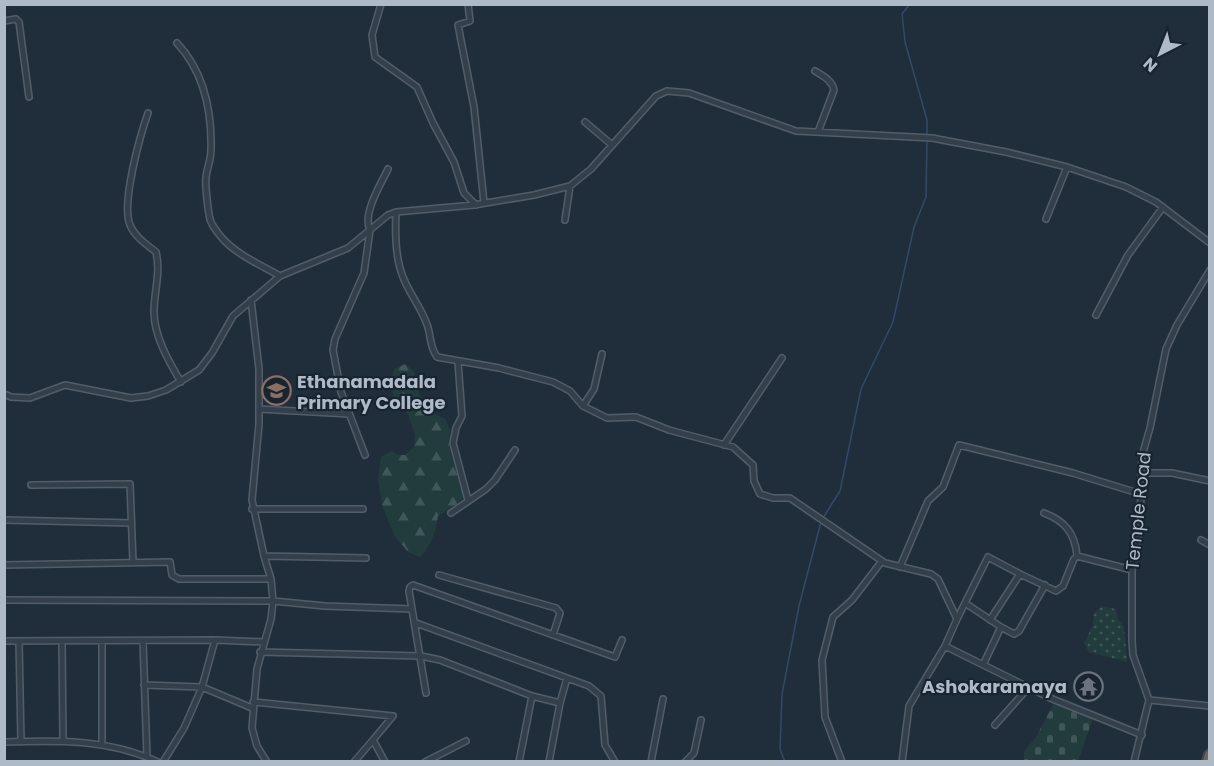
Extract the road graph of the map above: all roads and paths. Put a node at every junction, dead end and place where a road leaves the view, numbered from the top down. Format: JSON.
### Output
{"nodes":[{"id":1,"x":381,"y":4,"type":"edge"},
{"id":2,"x":468,"y":4,"type":"edge"},
{"id":3,"x":4,"y":21,"type":"edge"},
{"id":4,"x":177,"y":43,"type":"dead end"},
{"id":5,"x":815,"y":71,"type":"dead end"},
{"id":6,"x":30,"y":98,"type":"dead end"},
{"id":7,"x":148,"y":113,"type":"dead end"},
{"id":8,"x":585,"y":122,"type":"dead end"},
{"id":9,"x":818,"y":132,"type":"junction"},
{"id":10,"x":612,"y":145,"type":"junction"},
{"id":11,"x":1067,"y":167,"type":"junction"},
{"id":12,"x":388,"y":169,"type":"dead end"},
{"id":13,"x":570,"y":186,"type":"junction"},
{"id":14,"x":484,"y":203,"type":"junction"},
{"id":15,"x":477,"y":205,"type":"junction"},
{"id":16,"x":1163,"y":207,"type":"junction"},
{"id":17,"x":396,"y":212,"type":"junction"},
{"id":18,"x":1047,"y":219,"type":"dead end"},
{"id":19,"x":565,"y":220,"type":"dead end"},
{"id":20,"x":370,"y":230,"type":"junction"},
{"id":21,"x":1209,"y":243,"type":"edge"},
{"id":22,"x":1209,"y":270,"type":"edge"},
{"id":23,"x":280,"y":276,"type":"junction"},
{"id":24,"x":250,"y":300,"type":"junction"},
{"id":25,"x":1096,"y":315,"type":"dead end"},
{"id":26,"x":602,"y":354,"type":"dead end"},
{"id":27,"x":782,"y":357,"type":"dead end"},
{"id":28,"x":458,"y":362,"type":"junction"},
{"id":29,"x":181,"y":382,"type":"junction"},
{"id":30,"x":4,"y":394,"type":"edge"},
{"id":31,"x":583,"y":406,"type":"junction"},
{"id":32,"x":259,"y":409,"type":"junction"},
{"id":33,"x":349,"y":414,"type":"junction"},
{"id":34,"x":724,"y":445,"type":"junction"},
{"id":35,"x":515,"y":450,"type":"dead end"},
{"id":36,"x":365,"y":455,"type":"dead end"},
{"id":37,"x":1141,"y":472,"type":"junction"},
{"id":38,"x":1209,"y":481,"type":"edge"},
{"id":39,"x":31,"y":484,"type":"dead end"},
{"id":40,"x":1142,"y":494,"type":"junction"},
{"id":41,"x":468,"y":500,"type":"junction"},
{"id":42,"x":252,"y":509,"type":"junction"},
{"id":43,"x":363,"y":509,"type":"dead end"},
{"id":44,"x":451,"y":513,"type":"dead end"},
{"id":45,"x":1044,"y":513,"type":"dead end"},
{"id":46,"x":4,"y":520,"type":"edge"},
{"id":47,"x":131,"y":523,"type":"junction"},
{"id":48,"x":1201,"y":540,"type":"dead end"},
{"id":49,"x":1209,"y":545,"type":"edge"},
{"id":50,"x":264,"y":556,"type":"junction"},
{"id":51,"x":1077,"y":556,"type":"junction"},
{"id":52,"x":366,"y":558,"type":"dead end"},
{"id":53,"x":882,"y":561,"type":"junction"},
{"id":54,"x":133,"y":562,"type":"junction"},
{"id":55,"x":4,"y":565,"type":"edge"},
{"id":56,"x":900,"y":567,"type":"junction"},
{"id":57,"x":1132,"y":570,"type":"junction"},
{"id":58,"x":1020,"y":574,"type":"junction"},
{"id":59,"x":439,"y":575,"type":"dead end"},
{"id":60,"x":271,"y":579,"type":"junction"},
{"id":61,"x":1045,"y":585,"type":"junction"},
{"id":62,"x":4,"y":600,"type":"edge"},
{"id":63,"x":273,"y":601,"type":"junction"},
{"id":64,"x":965,"y":603,"type":"junction"},
{"id":65,"x":412,"y":609,"type":"junction"},
{"id":66,"x":957,"y":619,"type":"junction"},
{"id":67,"x":990,"y":620,"type":"junction"},
{"id":68,"x":416,"y":623,"type":"junction"},
{"id":69,"x":1001,"y":627,"type":"junction"},
{"id":70,"x":553,"y":635,"type":"junction"},
{"id":71,"x":215,"y":640,"type":"junction"},
{"id":72,"x":622,"y":640,"type":"dead end"},
{"id":73,"x":4,"y":641,"type":"edge"},
{"id":74,"x":19,"y":641,"type":"junction"},
{"id":75,"x":102,"y":641,"type":"junction"},
{"id":76,"x":143,"y":641,"type":"junction"},
{"id":77,"x":62,"y":642,"type":"junction"},
{"id":78,"x":264,"y":642,"type":"junction"},
{"id":79,"x":945,"y":646,"type":"junction"},
{"id":80,"x":260,"y":652,"type":"junction"},
{"id":81,"x":421,"y":657,"type":"junction"},
{"id":82,"x":983,"y":665,"type":"junction"},
{"id":83,"x":567,"y":678,"type":"junction"},
{"id":84,"x":144,"y":685,"type":"junction"},
{"id":85,"x":202,"y":687,"type":"junction"},
{"id":86,"x":1028,"y":688,"type":"junction"},
{"id":87,"x":426,"y":693,"type":"dead end"},
{"id":88,"x":532,"y":696,"type":"junction"},
{"id":89,"x":663,"y":699,"type":"dead end"},
{"id":90,"x":1149,"y":700,"type":"junction"},
{"id":91,"x":560,"y":703,"type":"junction"},
{"id":92,"x":253,"y":705,"type":"junction"},
{"id":93,"x":1209,"y":706,"type":"edge"},
{"id":94,"x":701,"y":720,"type":"dead end"},
{"id":95,"x":994,"y":725,"type":"dead end"},
{"id":96,"x":1142,"y":735,"type":"junction"},
{"id":97,"x":373,"y":740,"type":"junction"},
{"id":98,"x":63,"y":741,"type":"junction"},
{"id":99,"x":466,"y":741,"type":"dead end"},
{"id":100,"x":4,"y":742,"type":"edge"},
{"id":101,"x":21,"y":742,"type":"junction"},
{"id":102,"x":102,"y":744,"type":"junction"},
{"id":103,"x":1209,"y":755,"type":"edge"},
{"id":104,"x":147,"y":757,"type":"junction"},
{"id":105,"x":158,"y":762,"type":"edge"},
{"id":106,"x":163,"y":762,"type":"edge"},
{"id":107,"x":267,"y":762,"type":"edge"},
{"id":108,"x":354,"y":762,"type":"edge"},
{"id":109,"x":385,"y":762,"type":"edge"},
{"id":110,"x":424,"y":762,"type":"edge"},
{"id":111,"x":519,"y":762,"type":"edge"},
{"id":112,"x":549,"y":762,"type":"edge"},
{"id":113,"x":615,"y":762,"type":"edge"},
{"id":114,"x":651,"y":762,"type":"edge"},
{"id":115,"x":685,"y":762,"type":"edge"},
{"id":116,"x":842,"y":762,"type":"edge"},
{"id":117,"x":902,"y":762,"type":"edge"},
{"id":118,"x":1134,"y":762,"type":"edge"},
{"id":119,"x":1208,"y":762,"type":"edge"}],
"edges":[{"from":1,"to":15,"type":"street"},
{"from":2,"to":14,"type":"street"},
{"from":3,"to":6,"type":"street"},
{"from":4,"to":23,"type":"street"},
{"from":5,"to":9,"type":"street"},
{"from":7,"to":29,"type":"street"},
{"from":8,"to":10,"type":"street"},
{"from":9,"to":10,"type":"street"},
{"from":9,"to":11,"type":"street"},
{"from":10,"to":13,"type":"street"},
{"from":11,"to":16,"type":"street"},
{"from":11,"to":18,"type":"street"},
{"from":12,"to":20,"type":"street"},
{"from":13,"to":14,"type":"street"},
{"from":13,"to":19,"type":"street"},
{"from":14,"to":15,"type":"street"},
{"from":15,"to":17,"type":"street"},
{"from":16,"to":21,"type":"street"},
{"from":16,"to":25,"type":"street"},
{"from":17,"to":20,"type":"street"},
{"from":17,"to":28,"type":"street"},
{"from":20,"to":23,"type":"street"},
{"from":20,"to":33,"type":"street"},
{"from":22,"to":37,"type":"street","name":"Temple Road"},
{"from":23,"to":24,"type":"street"},
{"from":24,"to":29,"type":"street"},
{"from":24,"to":32,"type":"street"},
{"from":26,"to":31,"type":"street"},
{"from":27,"to":34,"type":"street"},
{"from":28,"to":31,"type":"street"},
{"from":28,"to":41,"type":"street"},
{"from":29,"to":30,"type":"street"},
{"from":31,"to":34,"type":"street"},
{"from":32,"to":33,"type":"street"},
{"from":32,"to":42,"type":"street"},
{"from":33,"to":36,"type":"street"},
{"from":34,"to":53,"type":"street"},
{"from":35,"to":41,"type":"street"},
{"from":37,"to":38,"type":"street"},
{"from":37,"to":40,"type":"street","name":"Temple Road"},
{"from":39,"to":47,"type":"street"},
{"from":40,"to":56,"type":"street"},
{"from":40,"to":57,"type":"street","name":"Temple Road"},
{"from":41,"to":44,"type":"street"},
{"from":42,"to":43,"type":"street"},
{"from":42,"to":50,"type":"street"},
{"from":45,"to":51,"type":"street"},
{"from":46,"to":47,"type":"street"},
{"from":47,"to":54,"type":"street"},
{"from":48,"to":49,"type":"street"},
{"from":50,"to":52,"type":"street"},
{"from":50,"to":60,"type":"street"},
{"from":51,"to":57,"type":"street"},
{"from":51,"to":61,"type":"street"},
{"from":53,"to":56,"type":"street"},
{"from":53,"to":116,"type":"street"},
{"from":54,"to":55,"type":"street"},
{"from":54,"to":60,"type":"street"},
{"from":56,"to":66,"type":"street"},
{"from":57,"to":90,"type":"street","name":"Temple Road"},
{"from":58,"to":61,"type":"street"},
{"from":58,"to":64,"type":"street"},
{"from":58,"to":67,"type":"street"},
{"from":59,"to":70,"type":"street"},
{"from":60,"to":63,"type":"street"},
{"from":61,"to":69,"type":"street"},
{"from":62,"to":63,"type":"street"},
{"from":63,"to":65,"type":"street"},
{"from":63,"to":78,"type":"street"},
{"from":64,"to":66,"type":"street"},
{"from":64,"to":67,"type":"street"},
{"from":65,"to":68,"type":"street"},
{"from":65,"to":70,"type":"street"},
{"from":66,"to":79,"type":"street"},
{"from":67,"to":69,"type":"street"},
{"from":68,"to":81,"type":"street"},
{"from":68,"to":83,"type":"street"},
{"from":69,"to":82,"type":"street"},
{"from":70,"to":72,"type":"street"},
{"from":71,"to":76,"type":"street"},
{"from":71,"to":78,"type":"street"},
{"from":71,"to":85,"type":"street"},
{"from":73,"to":74,"type":"street"},
{"from":74,"to":77,"type":"street"},
{"from":74,"to":101,"type":"street"},
{"from":75,"to":76,"type":"street"},
{"from":75,"to":77,"type":"street"},
{"from":75,"to":102,"type":"street"},
{"from":76,"to":84,"type":"street"},
{"from":77,"to":98,"type":"street"},
{"from":78,"to":80,"type":"street"},
{"from":79,"to":82,"type":"street"},
{"from":79,"to":117,"type":"street"},
{"from":80,"to":81,"type":"street"},
{"from":80,"to":92,"type":"street"},
{"from":81,"to":87,"type":"street"},
{"from":81,"to":88,"type":"street"},
{"from":82,"to":86,"type":"street"},
{"from":83,"to":91,"type":"street"},
{"from":83,"to":113,"type":"street"},
{"from":84,"to":85,"type":"street"},
{"from":84,"to":104,"type":"street"},
{"from":85,"to":92,"type":"street"},
{"from":85,"to":106,"type":"street"},
{"from":86,"to":95,"type":"street"},
{"from":86,"to":96,"type":"street"},
{"from":88,"to":91,"type":"street"},
{"from":88,"to":111,"type":"street"},
{"from":89,"to":114,"type":"street"},
{"from":90,"to":93,"type":"street"},
{"from":90,"to":96,"type":"street"},
{"from":91,"to":112,"type":"street"},
{"from":92,"to":97,"type":"street"},
{"from":92,"to":107,"type":"street"},
{"from":94,"to":115,"type":"street"},
{"from":96,"to":118,"type":"street"},
{"from":97,"to":108,"type":"street"},
{"from":97,"to":109,"type":"street"},
{"from":98,"to":101,"type":"street"},
{"from":98,"to":102,"type":"street"},
{"from":99,"to":110,"type":"street"},
{"from":100,"to":101,"type":"street"},
{"from":102,"to":104,"type":"street"},
{"from":103,"to":119,"type":"highway"},
{"from":104,"to":105,"type":"street"}]}
